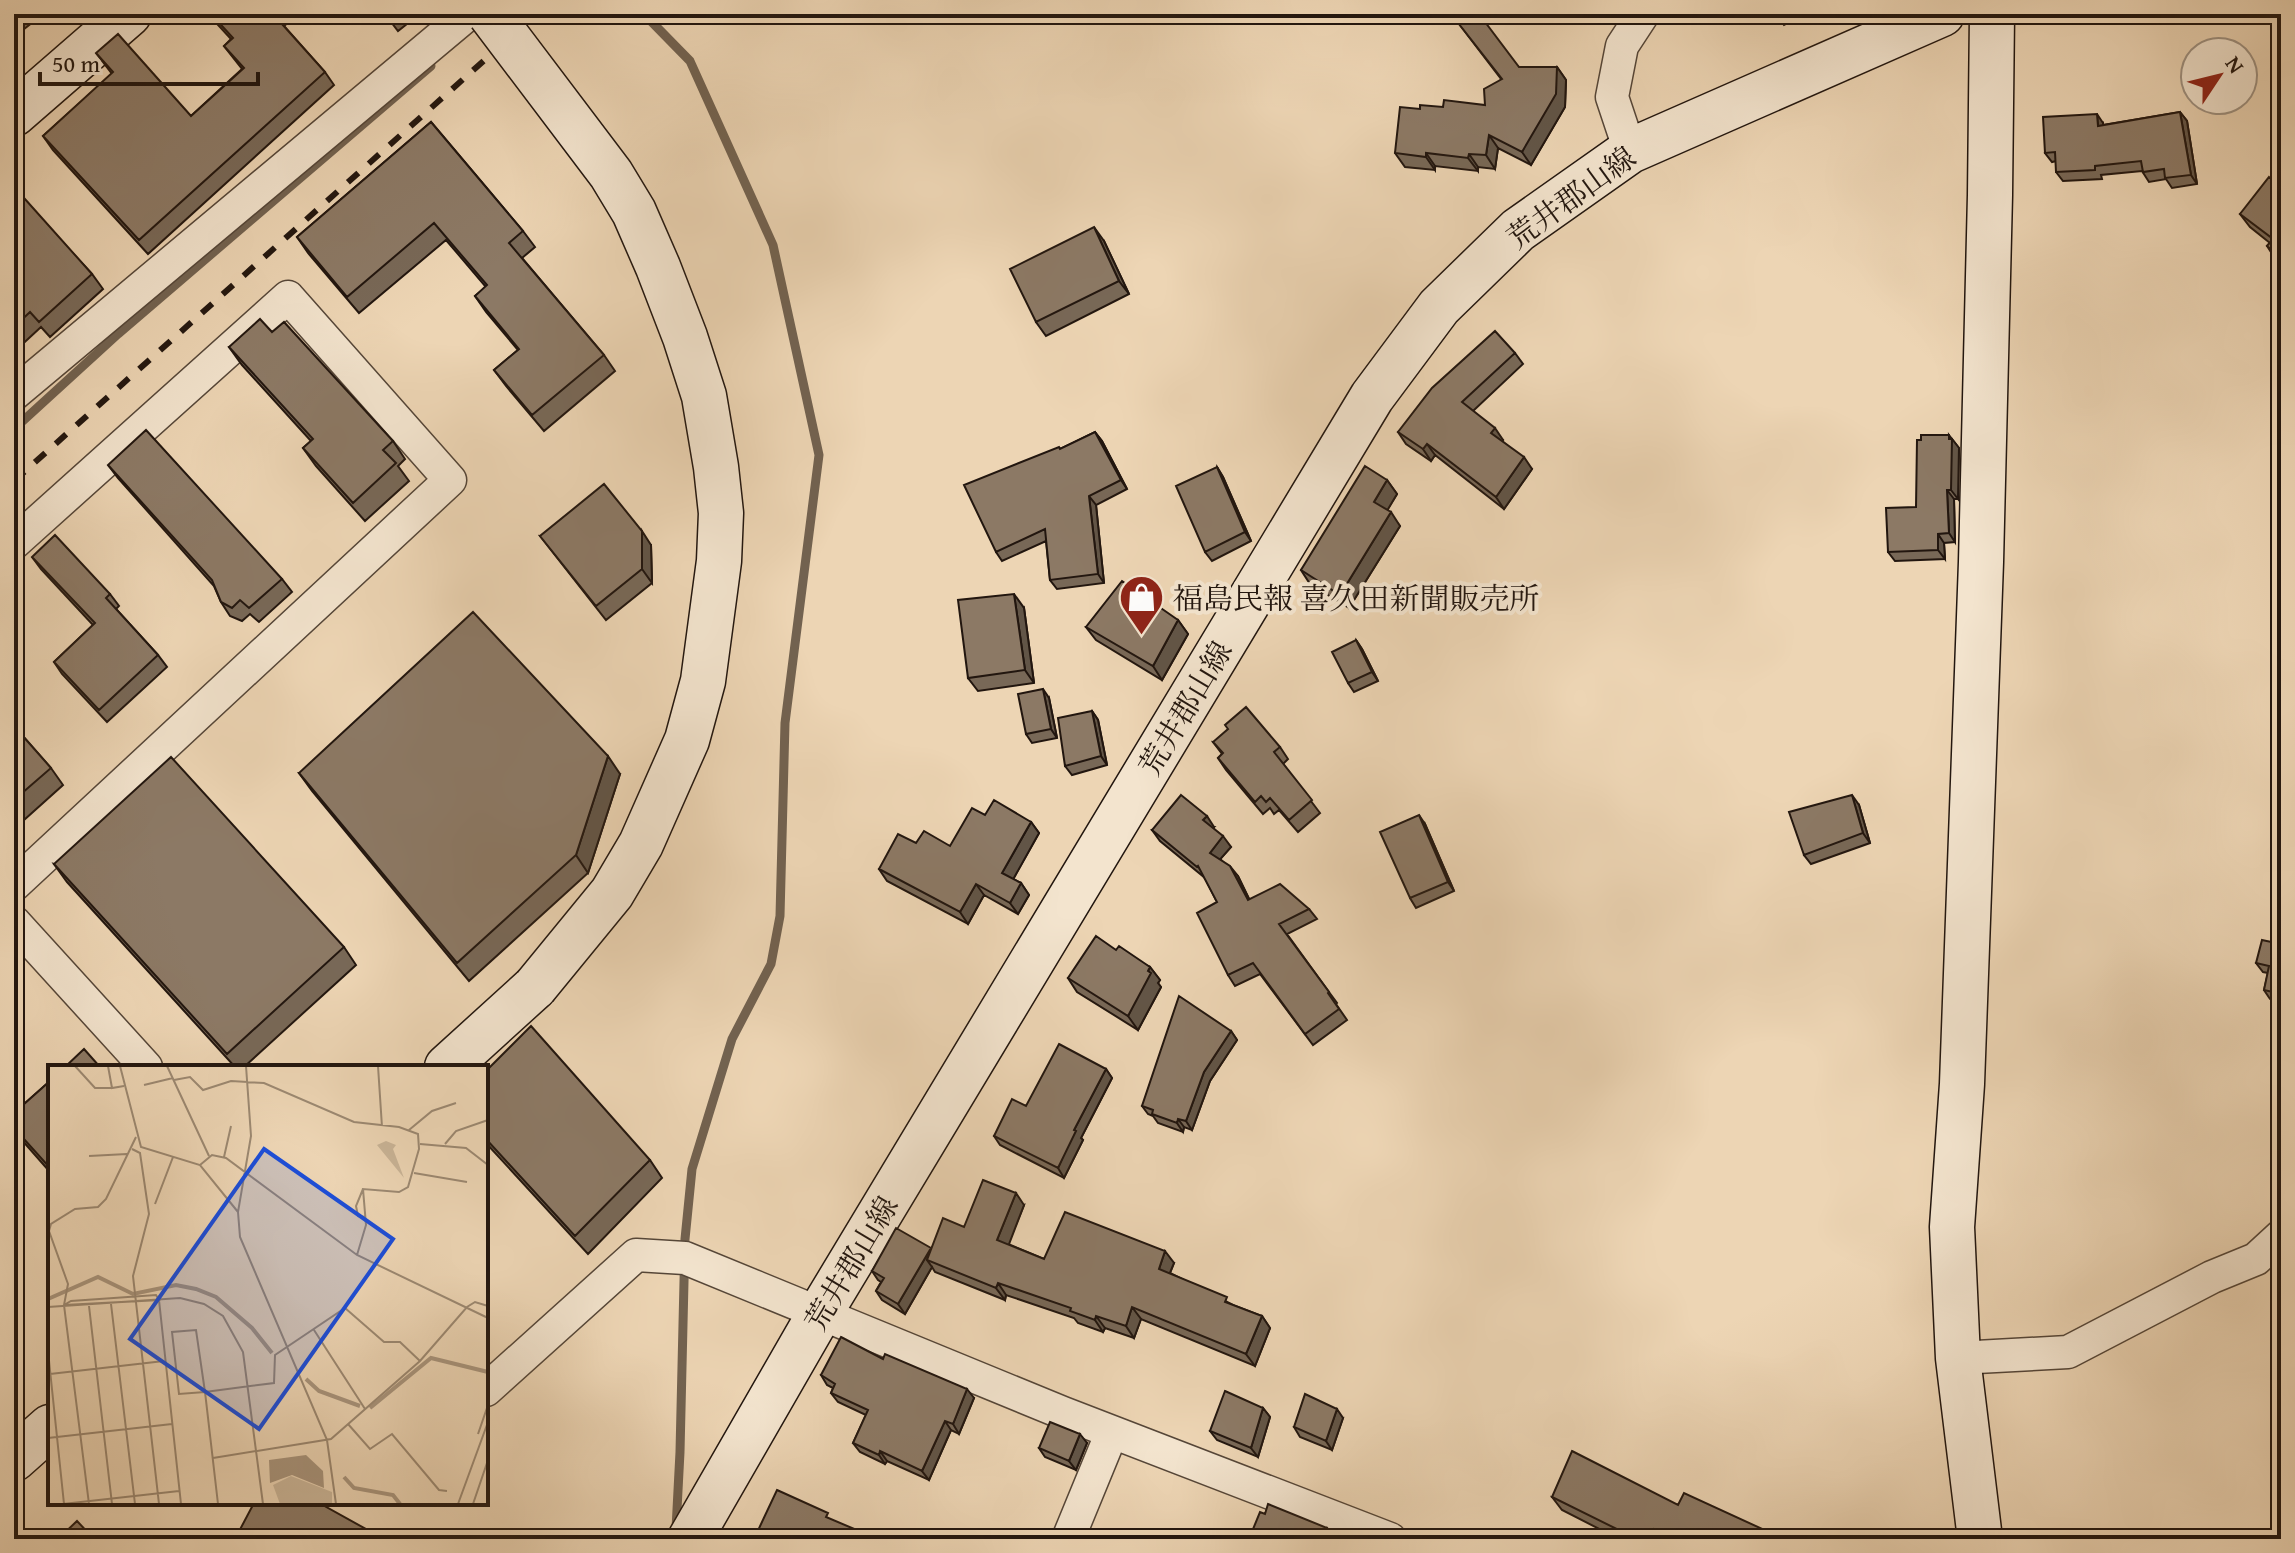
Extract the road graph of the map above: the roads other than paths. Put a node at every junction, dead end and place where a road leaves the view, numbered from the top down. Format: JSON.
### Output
{"nodes":[{"id":1,"x":129,"y":14,"type":"edge"},
{"id":2,"x":468,"y":14,"type":"edge"},
{"id":3,"x":490,"y":14,"type":"edge"},
{"id":4,"x":1643,"y":14,"type":"edge"},
{"id":5,"x":1942,"y":14,"type":"edge"},
{"id":6,"x":1992,"y":14,"type":"edge"},
{"id":7,"x":14,"y":114,"type":"edge"},
{"id":8,"x":1630,"y":151,"type":"junction"},
{"id":9,"x":15,"y":392,"type":"edge"},
{"id":10,"x":14,"y":543,"type":"edge"},
{"id":11,"x":14,"y":885,"type":"edge"},
{"id":12,"x":14,"y":922,"type":"edge"},
{"id":13,"x":144,"y":1065,"type":"edge"},
{"id":14,"x":449,"y":1065,"type":"edge"},
{"id":15,"x":2281,"y":1236,"type":"edge"},
{"id":16,"x":820,"y":1313,"type":"junction"},
{"id":17,"x":1958,"y":1358,"type":"junction"},
{"id":18,"x":488,"y":1388,"type":"edge"},
{"id":19,"x":48,"y":1429,"type":"edge"},
{"id":20,"x":1112,"y":1432,"type":"junction"},
{"id":21,"x":14,"y":1459,"type":"edge"},
{"id":22,"x":690,"y":1539,"type":"edge"},
{"id":23,"x":1068,"y":1539,"type":"edge"},
{"id":24,"x":1390,"y":1539,"type":"edge"},
{"id":25,"x":1980,"y":1539,"type":"edge"}],
"edges":[{"from":1,"to":7,"type":"street"},
{"from":2,"to":9,"type":"street"},
{"from":3,"to":14,"type":"street","bridge":true},
{"from":4,"to":8,"type":"street"},
{"from":5,"to":8,"type":"street","name":"荒井郡山線"},
{"from":6,"to":17,"type":"street"},
{"from":8,"to":16,"type":"street","name":"荒井郡山線"},
{"from":10,"to":11,"type":"street"},
{"from":12,"to":13,"type":"street"},
{"from":15,"to":17,"type":"street"},
{"from":16,"to":18,"type":"street"},
{"from":16,"to":20,"type":"street"},
{"from":16,"to":22,"type":"street","name":"荒井郡山線"},
{"from":17,"to":25,"type":"street"},
{"from":19,"to":21,"type":"street"},
{"from":20,"to":23,"type":"street"},
{"from":20,"to":24,"type":"street"}]}
